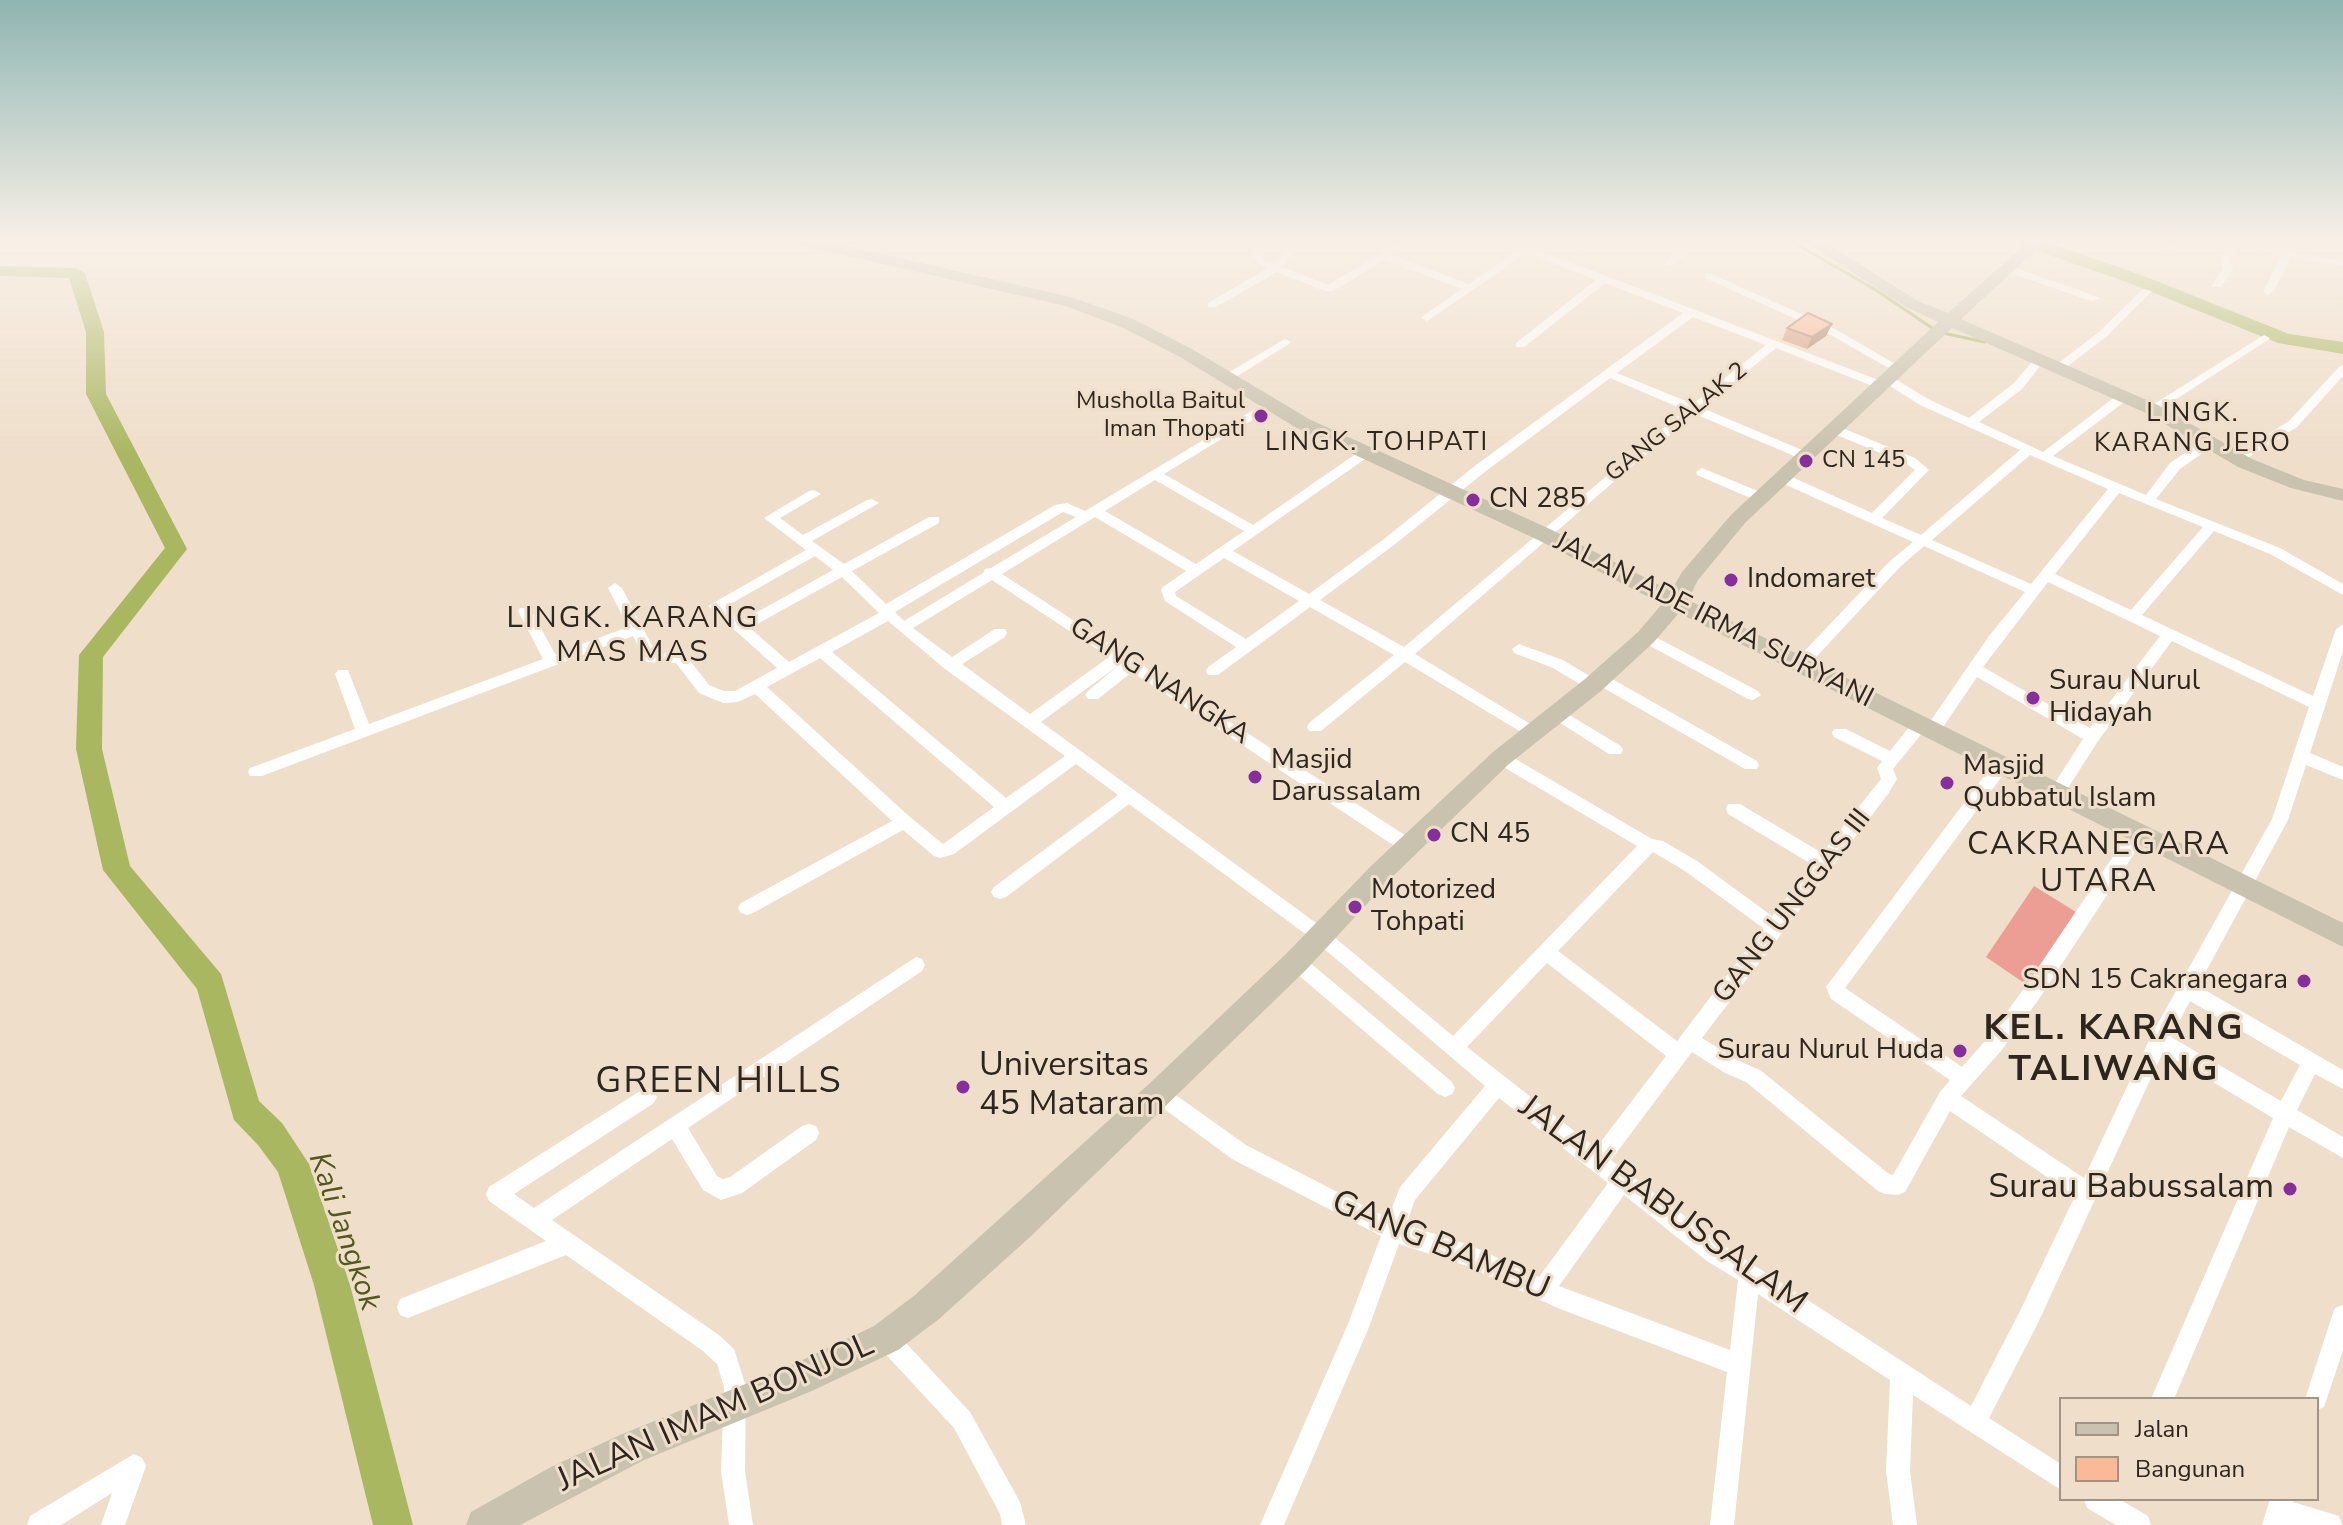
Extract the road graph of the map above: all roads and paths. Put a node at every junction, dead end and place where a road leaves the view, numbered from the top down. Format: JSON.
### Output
{"nodes":[{"id":1,"x":1100,"y":312,"type":"edge"},
{"id":2,"x":1435,"y":312,"type":"edge"},
{"id":3,"x":1562,"y":312,"type":"edge"},
{"id":4,"x":1692,"y":312,"type":"joint"},
{"id":5,"x":1789,"y":312,"type":"edge"},
{"id":6,"x":1921,"y":312,"type":"edge"},
{"id":7,"x":1960,"y":312,"type":"edge"},
{"id":8,"x":2126,"y":312,"type":"edge"},
{"id":9,"x":1427,"y":318,"type":"dead end"},
{"id":10,"x":1942,"y":328,"type":"junction"},
{"id":11,"x":2264,"y":338,"type":"dead end"},
{"id":12,"x":1285,"y":342,"type":"dead end"},
{"id":13,"x":1774,"y":344,"type":"junction"},
{"id":14,"x":1520,"y":345,"type":"dead end"},
{"id":15,"x":2039,"y":360,"type":"junction"},
{"id":16,"x":2060,"y":367,"type":"junction"},
{"id":17,"x":2343,"y":369,"type":"edge"},
{"id":18,"x":1610,"y":374,"type":"junction"},
{"id":19,"x":1227,"y":377,"type":"junction"},
{"id":20,"x":1887,"y":377,"type":"junction"},
{"id":21,"x":2121,"y":398,"type":"junction"},
{"id":22,"x":1270,"y":404,"type":"junction"},
{"id":23,"x":1694,"y":408,"type":"junction"},
{"id":24,"x":2152,"y":409,"type":"junction"},
{"id":25,"x":1970,"y":423,"type":"junction"},
{"id":26,"x":1831,"y":428,"type":"junction"},
{"id":27,"x":2207,"y":443,"type":"junction"},
{"id":28,"x":2028,"y":450,"type":"junction"},
{"id":29,"x":1364,"y":454,"type":"junction"},
{"id":30,"x":1803,"y":455,"type":"junction"},
{"id":31,"x":2044,"y":457,"type":"junction"},
{"id":32,"x":2237,"y":459,"type":"junction"},
{"id":33,"x":1702,"y":472,"type":"dead end"},
{"id":34,"x":1156,"y":475,"type":"junction"},
{"id":35,"x":1780,"y":477,"type":"junction"},
{"id":36,"x":2116,"y":488,"type":"junction"},
{"id":37,"x":1451,"y":492,"type":"junction"},
{"id":38,"x":814,"y":494,"type":"dead end"},
{"id":39,"x":2343,"y":495,"type":"edge"},
{"id":40,"x":1760,"y":497,"type":"junction"},
{"id":41,"x":2148,"y":501,"type":"junction"},
{"id":42,"x":872,"y":503,"type":"dead end"},
{"id":43,"x":1090,"y":514,"type":"junction"},
{"id":44,"x":1874,"y":518,"type":"junction"},
{"id":45,"x":934,"y":520,"type":"dead end"},
{"id":46,"x":2211,"y":526,"type":"junction"},
{"id":47,"x":1254,"y":531,"type":"junction"},
{"id":48,"x":1545,"y":535,"type":"junction"},
{"id":49,"x":1921,"y":541,"type":"junction"},
{"id":50,"x":809,"y":546,"type":"junction"},
{"id":51,"x":1224,"y":552,"type":"junction"},
{"id":52,"x":1196,"y":570,"type":"junction"},
{"id":53,"x":844,"y":571,"type":"junction"},
{"id":54,"x":990,"y":572,"type":"junction"},
{"id":55,"x":2045,"y":575,"type":"junction"},
{"id":56,"x":615,"y":588,"type":"dead end"},
{"id":57,"x":2033,"y":590,"type":"junction"},
{"id":58,"x":2343,"y":590,"type":"edge"},
{"id":59,"x":1310,"y":599,"type":"junction"},
{"id":60,"x":1675,"y":603,"type":"junction"},
{"id":61,"x":525,"y":611,"type":"dead end"},
{"id":62,"x":887,"y":613,"type":"junction"},
{"id":63,"x":2133,"y":617,"type":"junction"},
{"id":64,"x":739,"y":628,"type":"junction"},
{"id":65,"x":903,"y":628,"type":"junction"},
{"id":66,"x":2343,"y":629,"type":"edge"},
{"id":67,"x":635,"y":630,"type":"junction"},
{"id":68,"x":1000,"y":633,"type":"dead end"},
{"id":69,"x":2169,"y":635,"type":"junction"},
{"id":70,"x":1646,"y":637,"type":"junction"},
{"id":71,"x":1246,"y":646,"type":"junction"},
{"id":72,"x":1519,"y":649,"type":"dead end"},
{"id":73,"x":822,"y":652,"type":"junction"},
{"id":74,"x":1403,"y":655,"type":"junction"},
{"id":75,"x":551,"y":661,"type":"junction"},
{"id":76,"x":1126,"y":661,"type":"junction"},
{"id":77,"x":950,"y":665,"type":"junction"},
{"id":78,"x":1799,"y":666,"type":"junction"},
{"id":79,"x":2336,"y":667,"type":"edge"},
{"id":80,"x":1975,"y":669,"type":"junction"},
{"id":81,"x":788,"y":670,"type":"junction"},
{"id":82,"x":1213,"y":671,"type":"dead end"},
{"id":83,"x":343,"y":674,"type":"dead end"},
{"id":84,"x":1596,"y":682,"type":"junction"},
{"id":85,"x":757,"y":687,"type":"junction"},
{"id":86,"x":1093,"y":695,"type":"dead end"},
{"id":87,"x":1753,"y":695,"type":"dead end"},
{"id":88,"x":2316,"y":704,"type":"junction"},
{"id":89,"x":1556,"y":713,"type":"junction"},
{"id":90,"x":1028,"y":723,"type":"junction"},
{"id":91,"x":1315,"y":727,"type":"dead end"},
{"id":92,"x":1925,"y":729,"type":"junction"},
{"id":93,"x":364,"y":731,"type":"junction"},
{"id":94,"x":1531,"y":732,"type":"junction"},
{"id":95,"x":1840,"y":733,"type":"dead end"},
{"id":96,"x":2092,"y":737,"type":"junction"},
{"id":97,"x":1615,"y":750,"type":"dead end"},
{"id":98,"x":2300,"y":755,"type":"junction"},
{"id":99,"x":1075,"y":757,"type":"junction"},
{"id":100,"x":1501,"y":758,"type":"junction"},
{"id":101,"x":1894,"y":760,"type":"junction"},
{"id":102,"x":1751,"y":765,"type":"dead end"},
{"id":103,"x":2000,"y":767,"type":"junction"},
{"id":104,"x":256,"y":772,"type":"dead end"},
{"id":105,"x":2343,"y":774,"type":"edge"},
{"id":106,"x":1129,"y":795,"type":"junction"},
{"id":107,"x":2055,"y":795,"type":"junction"},
{"id":108,"x":1006,"y":808,"type":"junction"},
{"id":109,"x":1734,"y":809,"type":"dead end"},
{"id":110,"x":904,"y":822,"type":"junction"},
{"id":111,"x":2137,"y":835,"type":"junction"},
{"id":112,"x":1649,"y":845,"type":"junction"},
{"id":113,"x":1408,"y":846,"type":"junction"},
{"id":114,"x":1824,"y":863,"type":"junction"},
{"id":115,"x":2240,"y":887,"type":"junction"},
{"id":116,"x":1000,"y":892,"type":"dead end"},
{"id":117,"x":747,"y":908,"type":"dead end"},
{"id":118,"x":1774,"y":927,"type":"junction"},
{"id":119,"x":1321,"y":936,"type":"junction"},
{"id":120,"x":2343,"y":936,"type":"edge"},
{"id":121,"x":1547,"y":953,"type":"junction"},
{"id":122,"x":1296,"y":962,"type":"junction"},
{"id":123,"x":916,"y":965,"type":"dead end"},
{"id":124,"x":2187,"y":989,"type":"junction"},
{"id":125,"x":2159,"y":1040,"type":"junction"},
{"id":126,"x":1454,"y":1048,"type":"junction"},
{"id":127,"x":1686,"y":1048,"type":"junction"},
{"id":128,"x":2311,"y":1062,"type":"junction"},
{"id":129,"x":1963,"y":1078,"type":"junction"},
{"id":130,"x":2343,"y":1080,"type":"edge"},
{"id":131,"x":1498,"y":1085,"type":"junction"},
{"id":132,"x":1445,"y":1088,"type":"dead end"},
{"id":133,"x":1159,"y":1094,"type":"junction"},
{"id":134,"x":647,"y":1097,"type":"dead end"},
{"id":135,"x":1947,"y":1098,"type":"junction"},
{"id":136,"x":2285,"y":1114,"type":"junction"},
{"id":137,"x":675,"y":1125,"type":"junction"},
{"id":138,"x":809,"y":1133,"type":"dead end"},
{"id":139,"x":2343,"y":1148,"type":"edge"},
{"id":140,"x":1597,"y":1163,"type":"junction"},
{"id":141,"x":1621,"y":1182,"type":"junction"},
{"id":142,"x":2088,"y":1193,"type":"junction"},
{"id":143,"x":535,"y":1219,"type":"junction"},
{"id":144,"x":1392,"y":1231,"type":"junction"},
{"id":145,"x":569,"y":1243,"type":"junction"},
{"id":146,"x":1749,"y":1277,"type":"junction"},
{"id":147,"x":1543,"y":1290,"type":"junction"},
{"id":148,"x":408,"y":1307,"type":"dead end"},
{"id":149,"x":2343,"y":1316,"type":"edge"},
{"id":150,"x":886,"y":1338,"type":"junction"},
{"id":151,"x":1739,"y":1365,"type":"junction"},
{"id":152,"x":1902,"y":1373,"type":"junction"},
{"id":153,"x":2163,"y":1397,"type":"edge"},
{"id":154,"x":2317,"y":1397,"type":"edge"},
{"id":155,"x":736,"y":1404,"type":"junction"},
{"id":156,"x":1976,"y":1420,"type":"junction"},
{"id":157,"x":2059,"y":1477,"type":"edge"},
{"id":158,"x":2100,"y":1501,"type":"edge"},
{"id":159,"x":2278,"y":1511,"type":"edge"},
{"id":160,"x":2130,"y":1517,"type":"edge"},
{"id":161,"x":39,"y":1525,"type":"edge"},
{"id":162,"x":113,"y":1525,"type":"edge"},
{"id":163,"x":484,"y":1525,"type":"edge"},
{"id":164,"x":741,"y":1525,"type":"edge"},
{"id":165,"x":1014,"y":1525,"type":"edge"},
{"id":166,"x":1272,"y":1525,"type":"edge"},
{"id":167,"x":1722,"y":1525,"type":"edge"},
{"id":168,"x":1905,"y":1525,"type":"edge"},
{"id":169,"x":2330,"y":1525,"type":"edge"}],
"edges":[{"from":1,"to":19,"type":"street","name":"JALAN ADE IRMA SURYANI"},
{"from":2,"to":9,"type":"street"},
{"from":3,"to":14,"type":"street"},
{"from":4,"to":13,"type":"street"},
{"from":4,"to":18,"type":"street"},
{"from":5,"to":20,"type":"street"},
{"from":6,"to":10,"type":"street"},
{"from":7,"to":10,"type":"street","name":"JALAN IMAM BONJOL"},
{"from":8,"to":16,"type":"street"},
{"from":10,"to":15,"type":"street"},
{"from":10,"to":20,"type":"street","name":"JALAN IMAM BONJOL"},
{"from":11,"to":24,"type":"street"},
{"from":12,"to":19,"type":"street"},
{"from":13,"to":20,"type":"street"},
{"from":13,"to":23,"type":"street","name":"GANG SALAK 2"},
{"from":15,"to":16,"type":"street"},
{"from":15,"to":25,"type":"street"},
{"from":16,"to":21,"type":"street"},
{"from":17,"to":32,"type":"street"},
{"from":18,"to":23,"type":"street"},
{"from":18,"to":37,"type":"street"},
{"from":19,"to":22,"type":"street","name":"JALAN ADE IRMA SURYANI"},
{"from":20,"to":25,"type":"street"},
{"from":20,"to":26,"type":"street","name":"JALAN IMAM BONJOL"},
{"from":21,"to":24,"type":"street"},
{"from":21,"to":31,"type":"street"},
{"from":22,"to":29,"type":"street","name":"JALAN ADE IRMA SURYANI"},
{"from":22,"to":34,"type":"street"},
{"from":23,"to":30,"type":"street"},
{"from":23,"to":48,"type":"street","name":"GANG SALAK 2"},
{"from":24,"to":27,"type":"street"},
{"from":25,"to":28,"type":"street"},
{"from":26,"to":30,"type":"street","name":"JALAN IMAM BONJOL"},
{"from":26,"to":44,"type":"street"},
{"from":27,"to":32,"type":"street"},
{"from":27,"to":41,"type":"street"},
{"from":28,"to":31,"type":"street"},
{"from":28,"to":49,"type":"street"},
{"from":29,"to":37,"type":"street","name":"JALAN ADE IRMA SURYANI"},
{"from":29,"to":47,"type":"street"},
{"from":30,"to":35,"type":"street","name":"JALAN IMAM BONJOL"},
{"from":31,"to":36,"type":"street"},
{"from":32,"to":39,"type":"street"},
{"from":33,"to":40,"type":"street"},
{"from":34,"to":43,"type":"street"},
{"from":34,"to":47,"type":"street"},
{"from":35,"to":40,"type":"street","name":"JALAN IMAM BONJOL"},
{"from":35,"to":44,"type":"street"},
{"from":36,"to":41,"type":"street"},
{"from":36,"to":55,"type":"street","name":"GANG UNGGAS III"},
{"from":37,"to":48,"type":"street","name":"JALAN ADE IRMA SURYANI"},
{"from":37,"to":59,"type":"street"},
{"from":38,"to":50,"type":"street","name":"JALAN BABUSSALAM"},
{"from":40,"to":60,"type":"street","name":"JALAN IMAM BONJOL"},
{"from":41,"to":46,"type":"street"},
{"from":42,"to":50,"type":"street"},
{"from":43,"to":52,"type":"street"},
{"from":43,"to":54,"type":"street"},
{"from":43,"to":62,"type":"street"},
{"from":44,"to":49,"type":"street"},
{"from":45,"to":53,"type":"street"},
{"from":46,"to":58,"type":"street"},
{"from":46,"to":63,"type":"street"},
{"from":47,"to":51,"type":"street"},
{"from":48,"to":60,"type":"street","name":"JALAN ADE IRMA SURYANI"},
{"from":48,"to":74,"type":"street","name":"GANG SALAK 2"},
{"from":49,"to":57,"type":"street"},
{"from":49,"to":78,"type":"street"},
{"from":50,"to":53,"type":"street","name":"JALAN BABUSSALAM"},
{"from":50,"to":64,"type":"street"},
{"from":51,"to":52,"type":"street"},
{"from":51,"to":59,"type":"street"},
{"from":52,"to":71,"type":"street"},
{"from":53,"to":62,"type":"street","name":"JALAN BABUSSALAM"},
{"from":53,"to":64,"type":"street"},
{"from":54,"to":65,"type":"street"},
{"from":54,"to":76,"type":"street","name":"GANG NANGKA"},
{"from":55,"to":57,"type":"street","name":"GANG UNGGAS III"},
{"from":55,"to":63,"type":"street"},
{"from":56,"to":67,"type":"street"},
{"from":57,"to":80,"type":"street","name":"GANG UNGGAS III"},
{"from":59,"to":71,"type":"street"},
{"from":59,"to":74,"type":"street"},
{"from":60,"to":70,"type":"street","name":"JALAN IMAM BONJOL"},
{"from":60,"to":78,"type":"street","name":"JALAN ADE IRMA SURYANI"},
{"from":61,"to":75,"type":"street"},
{"from":62,"to":65,"type":"street","name":"JALAN BABUSSALAM"},
{"from":62,"to":73,"type":"street"},
{"from":63,"to":69,"type":"street"},
{"from":64,"to":81,"type":"street"},
{"from":65,"to":77,"type":"street","name":"JALAN BABUSSALAM"},
{"from":66,"to":79,"type":"street"},
{"from":67,"to":75,"type":"street"},
{"from":67,"to":85,"type":"street"},
{"from":68,"to":77,"type":"street"},
{"from":69,"to":88,"type":"street"},
{"from":69,"to":96,"type":"street"},
{"from":70,"to":84,"type":"street","name":"JALAN IMAM BONJOL"},
{"from":70,"to":87,"type":"street"},
{"from":71,"to":82,"type":"street"},
{"from":72,"to":84,"type":"street"},
{"from":73,"to":81,"type":"street"},
{"from":73,"to":108,"type":"street"},
{"from":74,"to":91,"type":"street","name":"GANG SALAK 2"},
{"from":74,"to":94,"type":"street"},
{"from":75,"to":93,"type":"street"},
{"from":76,"to":86,"type":"street"},
{"from":76,"to":90,"type":"street"},
{"from":76,"to":113,"type":"street","name":"GANG NANGKA"},
{"from":77,"to":90,"type":"street","name":"JALAN BABUSSALAM"},
{"from":78,"to":92,"type":"street","name":"JALAN ADE IRMA SURYANI"},
{"from":79,"to":88,"type":"street"},
{"from":80,"to":92,"type":"street","name":"GANG UNGGAS III"},
{"from":80,"to":96,"type":"street"},
{"from":81,"to":85,"type":"street"},
{"from":83,"to":93,"type":"street"},
{"from":84,"to":89,"type":"street","name":"JALAN IMAM BONJOL"},
{"from":84,"to":102,"type":"street"},
{"from":85,"to":110,"type":"street"},
{"from":88,"to":98,"type":"street"},
{"from":89,"to":94,"type":"street","name":"JALAN IMAM BONJOL"},
{"from":89,"to":97,"type":"street"},
{"from":90,"to":99,"type":"street","name":"JALAN BABUSSALAM"},
{"from":92,"to":101,"type":"street","name":"GANG UNGGAS III"},
{"from":92,"to":103,"type":"street","name":"JALAN ADE IRMA SURYANI"},
{"from":93,"to":104,"type":"street"},
{"from":94,"to":100,"type":"street","name":"JALAN IMAM BONJOL"},
{"from":95,"to":101,"type":"street"},
{"from":96,"to":107,"type":"street"},
{"from":98,"to":105,"type":"street"},
{"from":98,"to":115,"type":"street"},
{"from":99,"to":106,"type":"street","name":"JALAN BABUSSALAM"},
{"from":99,"to":108,"type":"street"},
{"from":100,"to":112,"type":"street"},
{"from":100,"to":113,"type":"street","name":"JALAN IMAM BONJOL"},
{"from":101,"to":114,"type":"street","name":"GANG UNGGAS III"},
{"from":103,"to":107,"type":"street","name":"JALAN ADE IRMA SURYANI"},
{"from":103,"to":129,"type":"street"},
{"from":106,"to":116,"type":"street"},
{"from":106,"to":119,"type":"street","name":"JALAN BABUSSALAM"},
{"from":107,"to":111,"type":"street","name":"JALAN ADE IRMA SURYANI"},
{"from":108,"to":110,"type":"street"},
{"from":109,"to":114,"type":"street"},
{"from":110,"to":117,"type":"street"},
{"from":111,"to":115,"type":"street","name":"JALAN ADE IRMA SURYANI"},
{"from":111,"to":129,"type":"street"},
{"from":112,"to":118,"type":"street"},
{"from":112,"to":121,"type":"street"},
{"from":113,"to":119,"type":"street","name":"JALAN IMAM BONJOL"},
{"from":114,"to":118,"type":"street","name":"GANG UNGGAS III"},
{"from":115,"to":120,"type":"street","name":"JALAN ADE IRMA SURYANI"},
{"from":115,"to":124,"type":"street"},
{"from":118,"to":127,"type":"street","name":"GANG UNGGAS III"},
{"from":119,"to":122,"type":"street","name":"JALAN IMAM BONJOL"},
{"from":119,"to":126,"type":"street","name":"JALAN BABUSSALAM"},
{"from":121,"to":126,"type":"street"},
{"from":121,"to":127,"type":"street"},
{"from":122,"to":132,"type":"street"},
{"from":122,"to":133,"type":"street","name":"JALAN IMAM BONJOL"},
{"from":123,"to":137,"type":"street"},
{"from":124,"to":125,"type":"street"},
{"from":124,"to":128,"type":"street"},
{"from":125,"to":136,"type":"street"},
{"from":125,"to":142,"type":"street"},
{"from":126,"to":131,"type":"street","name":"JALAN BABUSSALAM"},
{"from":127,"to":135,"type":"street"},
{"from":127,"to":140,"type":"street","name":"GANG UNGGAS III"},
{"from":128,"to":130,"type":"street"},
{"from":128,"to":136,"type":"street"},
{"from":129,"to":135,"type":"street"},
{"from":131,"to":140,"type":"street","name":"JALAN BABUSSALAM"},
{"from":131,"to":144,"type":"street"},
{"from":133,"to":144,"type":"street","name":"GANG BAMBU"},
{"from":133,"to":150,"type":"street","name":"JALAN IMAM BONJOL"},
{"from":134,"to":143,"type":"street"},
{"from":135,"to":142,"type":"street"},
{"from":136,"to":139,"type":"street"},
{"from":136,"to":153,"type":"street"},
{"from":137,"to":138,"type":"street"},
{"from":137,"to":143,"type":"street"},
{"from":140,"to":141,"type":"street","name":"JALAN BABUSSALAM"},
{"from":141,"to":146,"type":"street","name":"JALAN BABUSSALAM"},
{"from":141,"to":147,"type":"street"},
{"from":142,"to":156,"type":"street"},
{"from":143,"to":145,"type":"street"},
{"from":144,"to":147,"type":"street","name":"GANG BAMBU"},
{"from":144,"to":166,"type":"street"},
{"from":145,"to":148,"type":"street"},
{"from":145,"to":155,"type":"street"},
{"from":146,"to":151,"type":"street"},
{"from":146,"to":152,"type":"street","name":"JALAN BABUSSALAM"},
{"from":147,"to":151,"type":"street","name":"GANG BAMBU"},
{"from":149,"to":154,"type":"street"},
{"from":150,"to":155,"type":"street","name":"JALAN IMAM BONJOL"},
{"from":150,"to":165,"type":"street"},
{"from":151,"to":167,"type":"street"},
{"from":152,"to":156,"type":"street","name":"JALAN BABUSSALAM"},
{"from":152,"to":168,"type":"street"},
{"from":155,"to":163,"type":"street","name":"JALAN IMAM BONJOL"},
{"from":155,"to":164,"type":"street"},
{"from":156,"to":157,"type":"street","name":"JALAN BABUSSALAM"},
{"from":158,"to":160,"type":"street"},
{"from":159,"to":169,"type":"street"},
{"from":161,"to":162,"type":"street"}]}
